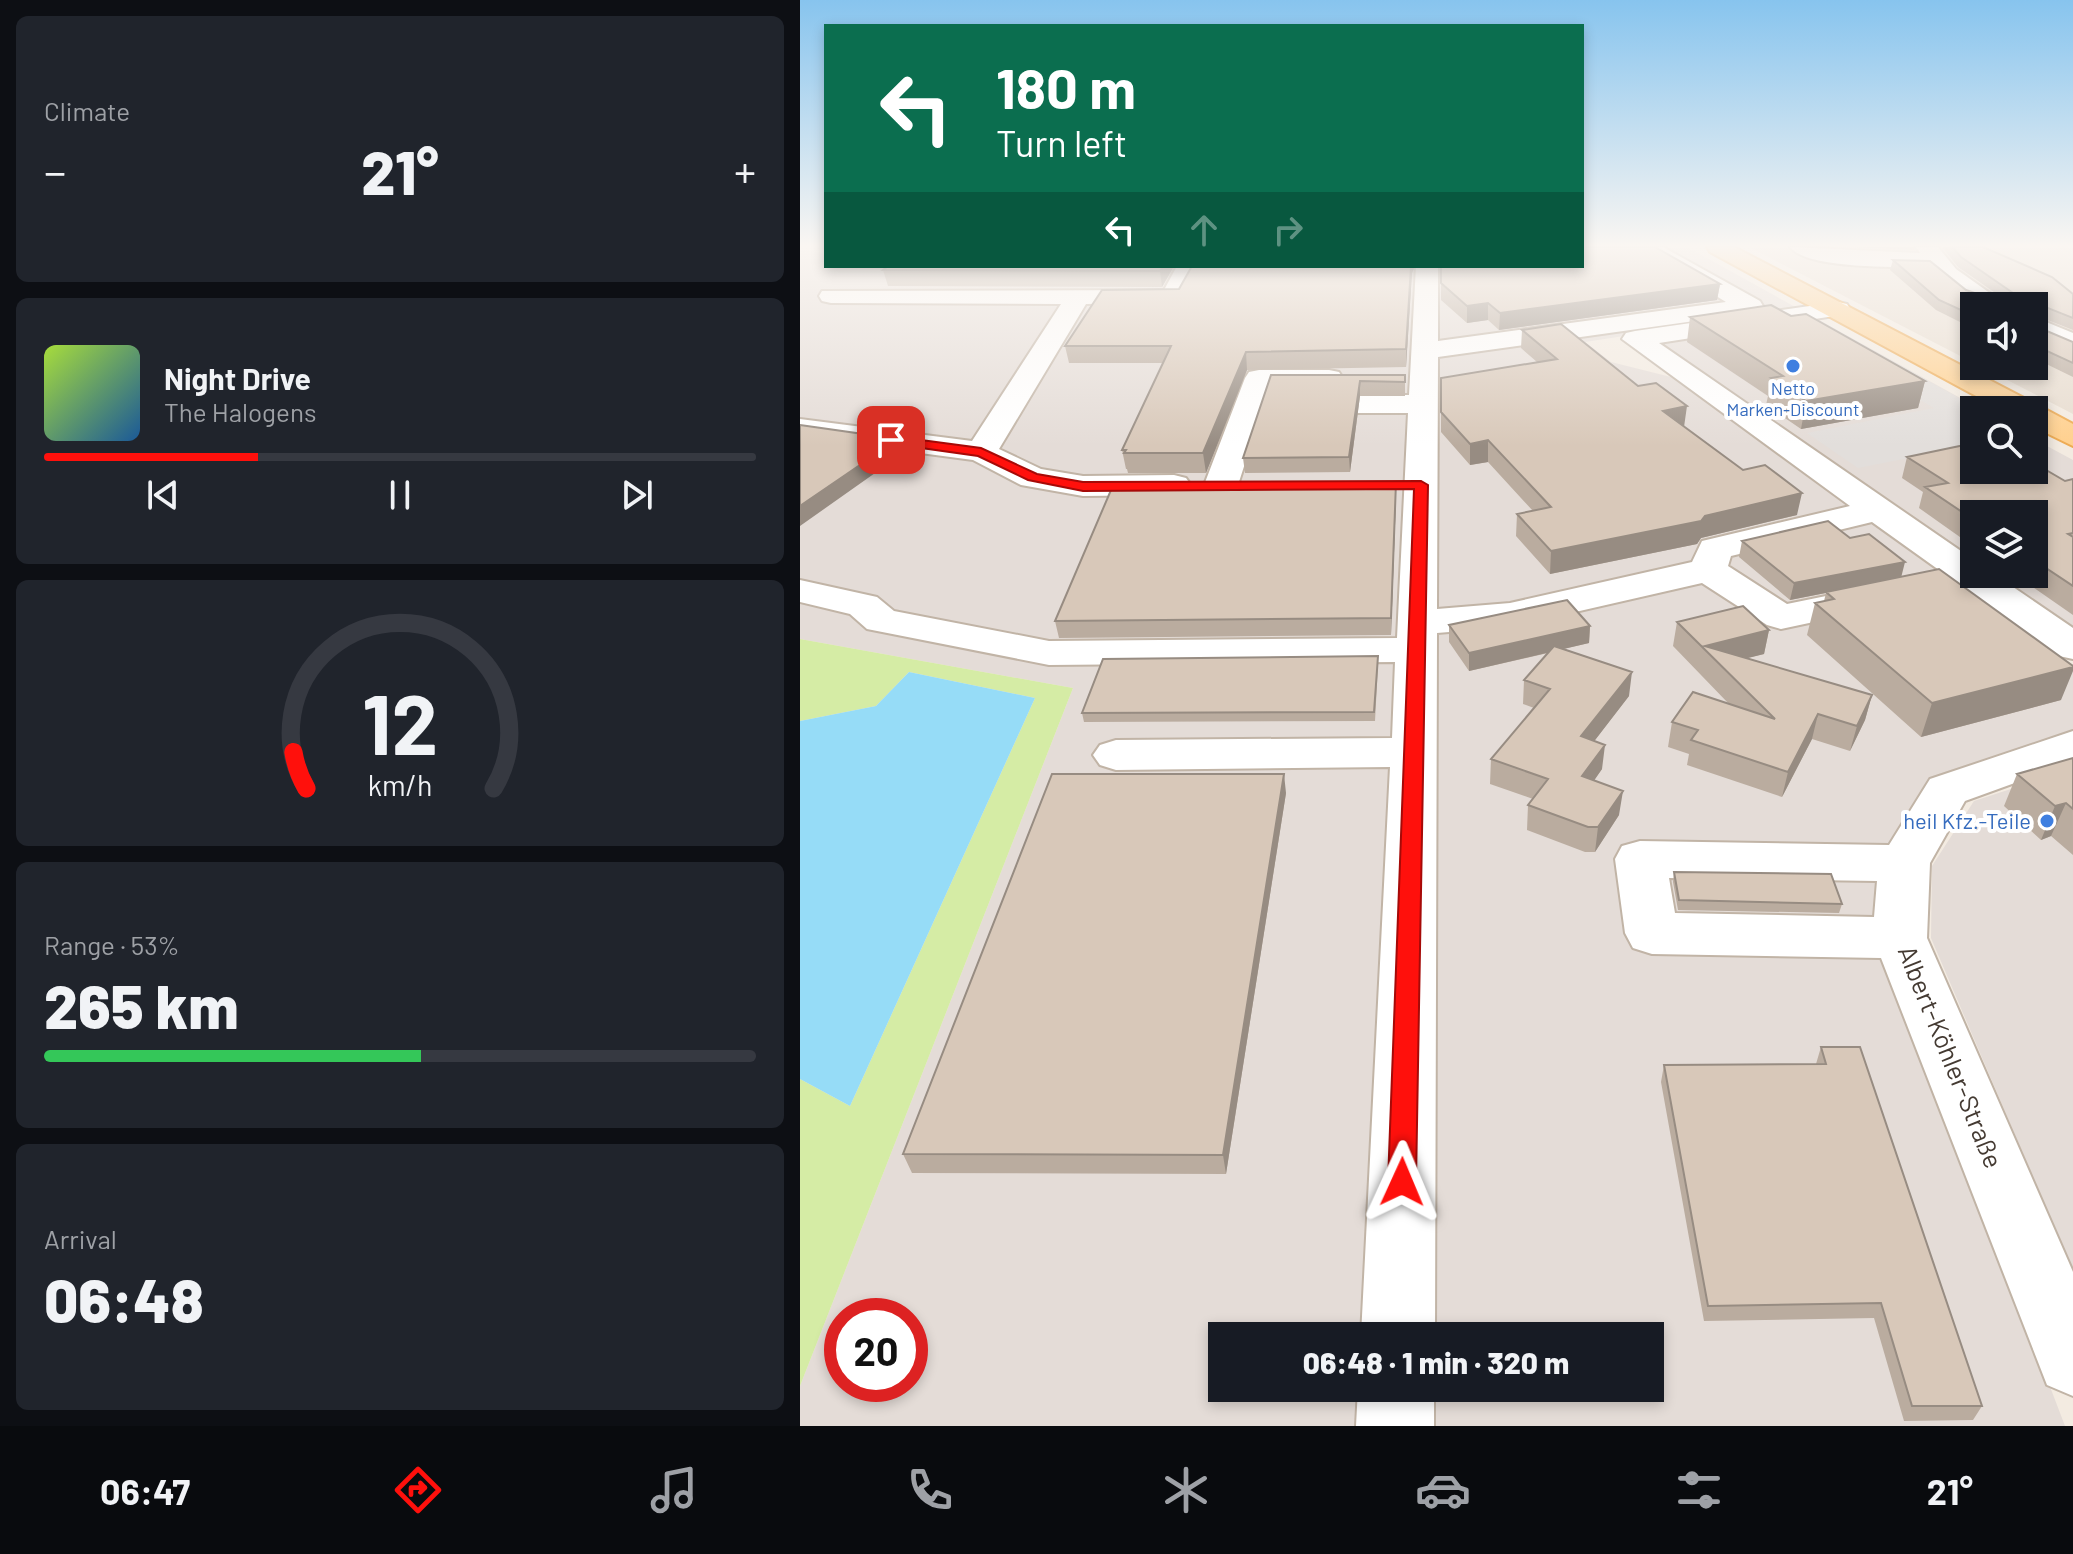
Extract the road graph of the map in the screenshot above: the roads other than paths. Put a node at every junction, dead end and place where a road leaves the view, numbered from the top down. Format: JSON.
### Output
{"nodes":[{"id":1,"x":1068,"y":314,"type":"edge"},
{"id":2,"x":1431,"y":314,"type":"edge"},
{"id":3,"x":1699,"y":314,"type":"edge"},
{"id":4,"x":1807,"y":314,"type":"edge"},
{"id":5,"x":1846,"y":314,"type":"edge"},
{"id":6,"x":2048,"y":331,"type":"edge"},
{"id":7,"x":2073,"y":343,"type":"edge"},
{"id":8,"x":1424,"y":377,"type":"junction"},
{"id":9,"x":1998,"y":396,"type":"edge"},
{"id":10,"x":2048,"y":423,"type":"edge"},
{"id":11,"x":800,"y":428,"type":"edge"},
{"id":12,"x":2073,"y":437,"type":"edge"},
{"id":13,"x":981,"y":452,"type":"junction"},
{"id":14,"x":1878,"y":510,"type":"junction"},
{"id":15,"x":1708,"y":570,"type":"junction"},
{"id":16,"x":800,"y":591,"type":"edge"},
{"id":17,"x":1417,"y":637,"type":"junction"},
{"id":18,"x":2073,"y":647,"type":"edge"},
{"id":19,"x":2073,"y":684,"type":"edge"},
{"id":20,"x":2073,"y":746,"type":"edge"},
{"id":21,"x":1414,"y":752,"type":"junction"},
{"id":22,"x":1116,"y":755,"type":"dead end"},
{"id":23,"x":1904,"y":863,"type":"junction"},
{"id":24,"x":1900,"y":938,"type":"junction"},
{"id":25,"x":1398,"y":1322,"type":"edge"},
{"id":26,"x":2073,"y":1359,"type":"edge"},
{"id":27,"x":1396,"y":1402,"type":"edge"},
{"id":28,"x":1395,"y":1426,"type":"edge"}],
"edges":[{"from":1,"to":13,"type":"street"},
{"from":2,"to":8,"type":"street"},
{"from":3,"to":8,"type":"street"},
{"from":4,"to":14,"type":"street"},
{"from":5,"to":9,"type":"main road"},
{"from":6,"to":7,"type":"street"},
{"from":8,"to":13,"type":"street"},
{"from":8,"to":17,"type":"street"},
{"from":10,"to":12,"type":"main road"},
{"from":11,"to":13,"type":"street"},
{"from":14,"to":15,"type":"street"},
{"from":14,"to":18,"type":"street"},
{"from":15,"to":17,"type":"street"},
{"from":15,"to":19,"type":"street"},
{"from":16,"to":17,"type":"street"},
{"from":17,"to":21,"type":"street"},
{"from":20,"to":23,"type":"street","name":"Albert-Köhler-Straße"},
{"from":21,"to":22,"type":"street"},
{"from":21,"to":25,"type":"street"},
{"from":23,"to":24,"type":"street","name":"Albert-Köhler-Straße"},
{"from":23,"to":24,"type":"street"},
{"from":24,"to":26,"type":"street","name":"Albert-Köhler-Straße"},
{"from":27,"to":28,"type":"street"}]}
